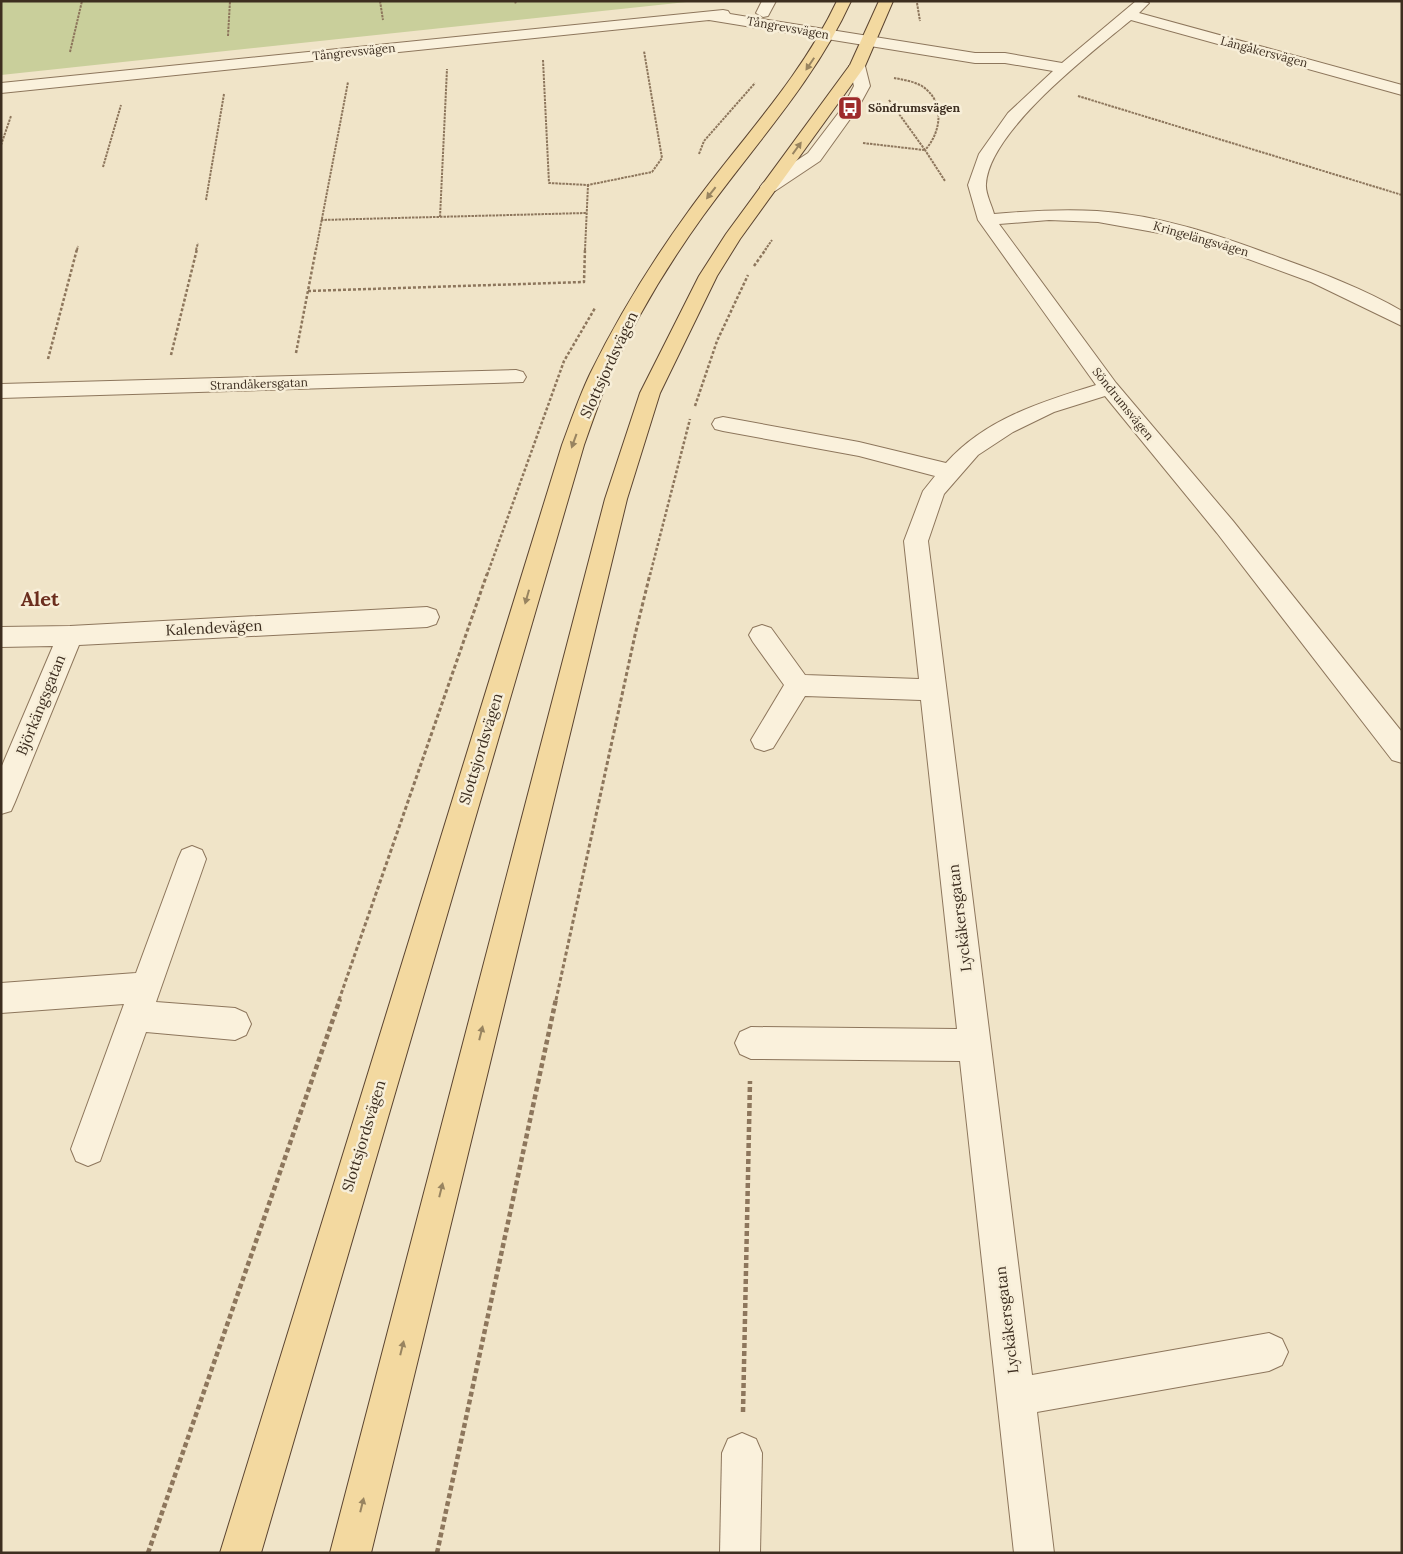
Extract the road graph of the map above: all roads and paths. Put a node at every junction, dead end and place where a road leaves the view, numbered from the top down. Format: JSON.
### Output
{"nodes":[{"id":1,"x":82,"y":1,"type":"edge"},
{"id":2,"x":230,"y":1,"type":"edge"},
{"id":3,"x":886,"y":1,"type":"edge"},
{"id":4,"x":917,"y":1,"type":"edge"},
{"id":5,"x":1145,"y":1,"type":"edge"},
{"id":6,"x":766,"y":7,"type":"edge"},
{"id":7,"x":1127,"y":14,"type":"junction"},
{"id":8,"x":706,"y":15,"type":"junction"},
{"id":9,"x":836,"y":19,"type":"edge"},
{"id":10,"x":873,"y":35,"type":"junction"},
{"id":11,"x":913,"y":36,"type":"junction"},
{"id":12,"x":642,"y":43,"type":"dead end"},
{"id":13,"x":543,"y":51,"type":"dead end"},
{"id":14,"x":1005,"y":58,"type":"junction"},
{"id":15,"x":447,"y":61,"type":"dead end"},
{"id":16,"x":226,"y":65,"type":"junction"},
{"id":17,"x":857,"y":66,"type":"joint"},
{"id":18,"x":1065,"y":68,"type":"junction"},
{"id":19,"x":894,"y":78,"type":"dead end"},
{"id":20,"x":348,"y":80,"type":"dead end"},
{"id":21,"x":62,"y":82,"type":"junction"},
{"id":22,"x":1046,"y":86,"type":"junction"},
{"id":23,"x":1,"y":88,"type":"edge"},
{"id":24,"x":1402,"y":90,"type":"edge"},
{"id":25,"x":224,"y":94,"type":"dead end"},
{"id":26,"x":886,"y":96,"type":"dead end"},
{"id":27,"x":121,"y":103,"type":"dead end"},
{"id":28,"x":12,"y":113,"type":"dead end"},
{"id":29,"x":860,"y":142,"type":"dead end"},
{"id":30,"x":1,"y":145,"type":"edge"},
{"id":31,"x":925,"y":150,"type":"junction"},
{"id":32,"x":103,"y":167,"type":"dead end"},
{"id":33,"x":588,"y":185,"type":"junction"},
{"id":34,"x":769,"y":187,"type":"joint"},
{"id":35,"x":950,"y":189,"type":"dead end"},
{"id":36,"x":1402,"y":195,"type":"edge"},
{"id":37,"x":206,"y":200,"type":"dead end"},
{"id":38,"x":586,"y":213,"type":"junction"},
{"id":39,"x":440,"y":217,"type":"junction"},
{"id":40,"x":321,"y":220,"type":"junction"},
{"id":41,"x":987,"y":220,"type":"junction"},
{"id":42,"x":773,"y":238,"type":"dead end"},
{"id":43,"x":198,"y":243,"type":"dead end"},
{"id":44,"x":78,"y":246,"type":"dead end"},
{"id":45,"x":308,"y":291,"type":"junction"},
{"id":46,"x":1402,"y":320,"type":"edge"},
{"id":47,"x":295,"y":355,"type":"dead end"},
{"id":48,"x":171,"y":358,"type":"dead end"},
{"id":49,"x":47,"y":364,"type":"dead end"},
{"id":50,"x":516,"y":377,"type":"dead end"},
{"id":51,"x":1108,"y":388,"type":"junction"},
{"id":52,"x":1,"y":390,"type":"edge"},
{"id":53,"x":695,"y":407,"type":"dead end"},
{"id":54,"x":692,"y":416,"type":"dead end"},
{"id":55,"x":723,"y":424,"type":"dead end"},
{"id":56,"x":951,"y":472,"type":"junction"},
{"id":57,"x":427,"y":616,"type":"dead end"},
{"id":58,"x":762,"y":635,"type":"dead end"},
{"id":59,"x":70,"y":636,"type":"junction"},
{"id":60,"x":1,"y":637,"type":"edge"},
{"id":61,"x":798,"y":685,"type":"junction"},
{"id":62,"x":933,"y":690,"type":"junction"},
{"id":63,"x":764,"y":740,"type":"dead end"},
{"id":64,"x":1402,"y":752,"type":"edge"},
{"id":65,"x":1,"y":802,"type":"edge"},
{"id":66,"x":192,"y":859,"type":"dead end"},
{"id":67,"x":1,"y":998,"type":"edge"},
{"id":68,"x":141,"y":1002,"type":"junction"},
{"id":69,"x":235,"y":1024,"type":"dead end"},
{"id":70,"x":751,"y":1043,"type":"joint"},
{"id":71,"x":975,"y":1045,"type":"junction"},
{"id":72,"x":88,"y":1150,"type":"dead end"},
{"id":73,"x":1269,"y":1352,"type":"dead end"},
{"id":74,"x":1016,"y":1397,"type":"junction"},
{"id":75,"x":742,"y":1453,"type":"joint"},
{"id":76,"x":240,"y":1553,"type":"edge"},
{"id":77,"x":350,"y":1553,"type":"edge"},
{"id":78,"x":437,"y":1553,"type":"edge"},
{"id":79,"x":740,"y":1553,"type":"edge"},
{"id":80,"x":1034,"y":1553,"type":"edge"}],
"edges":[{"from":1,"to":21,"type":"path"},
{"from":2,"to":16,"type":"path"},
{"from":3,"to":10,"type":"main road"},
{"from":4,"to":11,"type":"path"},
{"from":5,"to":7,"type":"street","name":"Söndrumsvägen"},
{"from":6,"to":8,"type":"street","name":"Tångrevsvägen"},
{"from":6,"to":9,"type":"street","name":"Tångrevsvägen"},
{"from":7,"to":18,"type":"street","name":"Söndrumsvägen"},
{"from":7,"to":24,"type":"street","name":"Långåkersvägen"},
{"from":8,"to":9,"type":"street","name":"Tångrevsvägen"},
{"from":8,"to":16,"type":"street","name":"Tångrevsvägen"},
{"from":9,"to":10,"type":"street"},
{"from":9,"to":76,"type":"main road","name":"Slottsjordsvägen","one_way":true},
{"from":10,"to":11,"type":"street"},
{"from":10,"to":14,"type":"street"},
{"from":10,"to":17,"type":"main road"},
{"from":11,"to":14,"type":"street"},
{"from":12,"to":33,"type":"path"},
{"from":13,"to":33,"type":"path"},
{"from":14,"to":18,"type":"street"},
{"from":15,"to":39,"type":"path"},
{"from":16,"to":21,"type":"street","name":"Tångrevsvägen"},
{"from":17,"to":34,"type":"street"},
{"from":18,"to":22,"type":"street","name":"Söndrumsvägen"},
{"from":19,"to":31,"type":"path"},
{"from":20,"to":40,"type":"path"},
{"from":21,"to":23,"type":"street","name":"Tångrevsvägen"},
{"from":22,"to":36,"type":"path"},
{"from":22,"to":41,"type":"street","name":"Söndrumsvägen"},
{"from":25,"to":37,"type":"path"},
{"from":26,"to":31,"type":"path"},
{"from":27,"to":32,"type":"path"},
{"from":28,"to":30,"type":"path"},
{"from":29,"to":31,"type":"path"},
{"from":31,"to":35,"type":"path"},
{"from":33,"to":38,"type":"path"},
{"from":77,"to":34,"type":"main road","one_way":true},
{"from":38,"to":39,"type":"path"},
{"from":38,"to":45,"type":"path"},
{"from":39,"to":40,"type":"path"},
{"from":40,"to":45,"type":"path"},
{"from":41,"to":46,"type":"street","name":"Kringelängsvägen"},
{"from":41,"to":51,"type":"street","name":"Söndrumsvägen"},
{"from":42,"to":53,"type":"path"},
{"from":43,"to":48,"type":"path"},
{"from":44,"to":49,"type":"path"},
{"from":45,"to":47,"type":"path"},
{"from":50,"to":52,"type":"street","name":"Strandåkersgatan"},
{"from":51,"to":56,"type":"street","name":"Lyckåkersgatan"},
{"from":51,"to":64,"type":"street","name":"Söndrumsvägen"},
{"from":54,"to":78,"type":"path"},
{"from":55,"to":56,"type":"street"},
{"from":56,"to":62,"type":"street","name":"Lyckåkersgatan"},
{"from":57,"to":59,"type":"street","name":"Kalendevägen"},
{"from":58,"to":61,"type":"street"},
{"from":59,"to":60,"type":"street","name":"Kalendevägen"},
{"from":59,"to":65,"type":"street","name":"Björkängsgatan"},
{"from":61,"to":62,"type":"street"},
{"from":61,"to":63,"type":"street"},
{"from":62,"to":71,"type":"street","name":"Lyckåkersgatan"},
{"from":66,"to":68,"type":"street"},
{"from":67,"to":68,"type":"street"},
{"from":68,"to":69,"type":"street"},
{"from":68,"to":72,"type":"street"},
{"from":70,"to":71,"type":"street"},
{"from":70,"to":75,"type":"path"},
{"from":71,"to":74,"type":"street","name":"Lyckåkersgatan"},
{"from":73,"to":74,"type":"street"},
{"from":74,"to":80,"type":"street","name":"Lyckåkersgatan"},
{"from":75,"to":79,"type":"street"}]}
